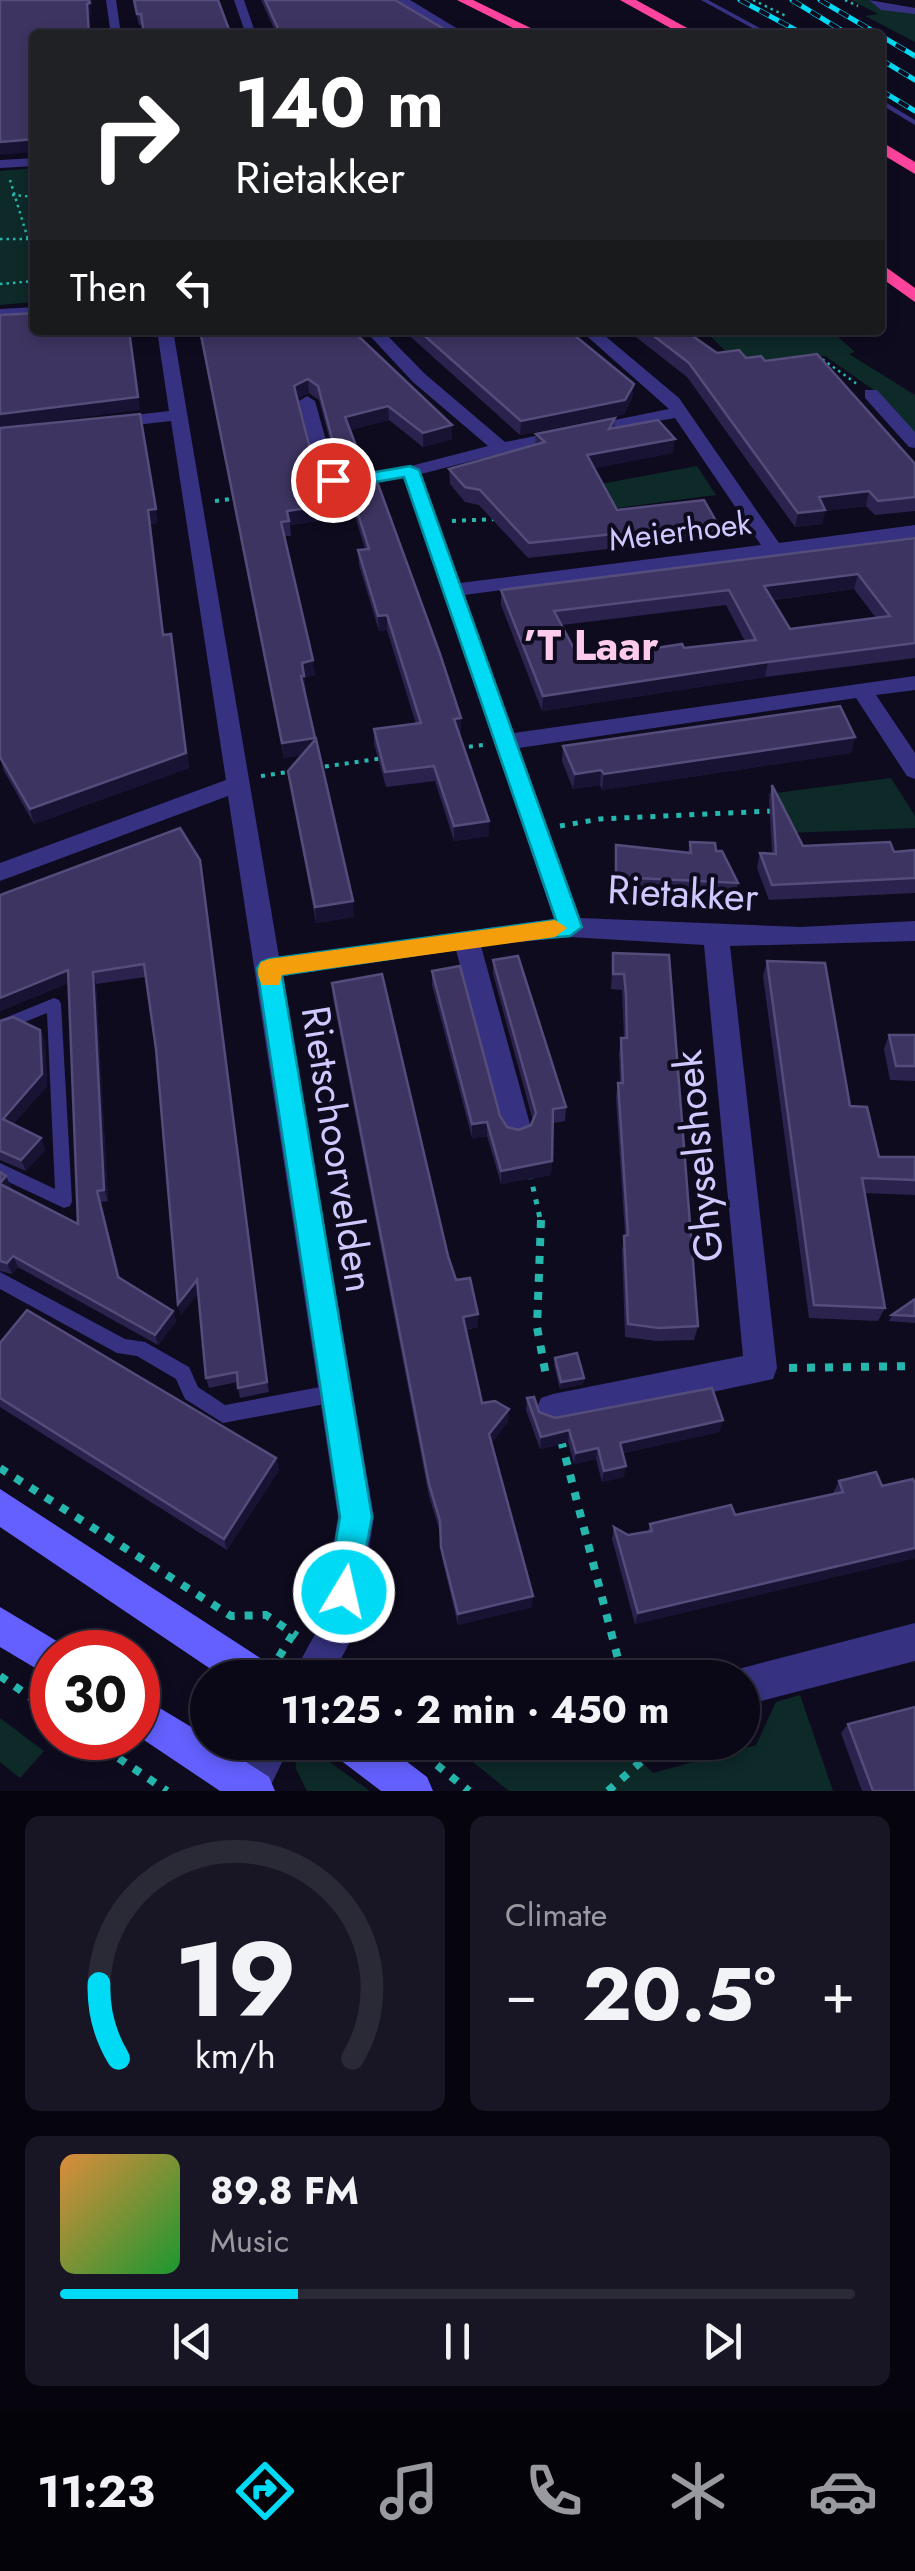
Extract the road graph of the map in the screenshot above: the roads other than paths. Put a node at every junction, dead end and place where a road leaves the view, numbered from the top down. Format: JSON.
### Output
{"nodes":[{"id":1,"x":111,"y":0,"type":"edge"},
{"id":2,"x":240,"y":0,"type":"edge"},
{"id":3,"x":402,"y":0,"type":"edge"},
{"id":4,"x":463,"y":0,"type":"edge"},
{"id":5,"x":626,"y":0,"type":"edge"},
{"id":6,"x":704,"y":0,"type":"edge"},
{"id":7,"x":874,"y":0,"type":"edge"},
{"id":8,"x":915,"y":10,"type":"edge"},
{"id":9,"x":115,"y":30,"type":"edge"},
{"id":10,"x":250,"y":30,"type":"edge"},
{"id":11,"x":453,"y":30,"type":"edge"},
{"id":12,"x":527,"y":30,"type":"edge"},
{"id":13,"x":683,"y":30,"type":"edge"},
{"id":14,"x":761,"y":30,"type":"edge"},
{"id":15,"x":885,"y":103,"type":"edge"},
{"id":16,"x":915,"y":123,"type":"edge"},
{"id":17,"x":885,"y":149,"type":"edge"},
{"id":18,"x":30,"y":163,"type":"edge"},
{"id":19,"x":4,"y":169,"type":"edge"},
{"id":20,"x":915,"y":169,"type":"edge"},
{"id":21,"x":885,"y":272,"type":"edge"},
{"id":22,"x":915,"y":297,"type":"edge"},
{"id":23,"x":30,"y":312,"type":"edge"},
{"id":24,"x":0,"y":314,"type":"edge"},
{"id":25,"x":166,"y":335,"type":"edge"},
{"id":26,"x":379,"y":335,"type":"edge"},
{"id":27,"x":594,"y":335,"type":"edge"},
{"id":28,"x":871,"y":394,"type":"road end"},
{"id":29,"x":307,"y":400,"type":"dead end"},
{"id":30,"x":682,"y":412,"type":"junction"},
{"id":31,"x":178,"y":416,"type":"junction"},
{"id":32,"x":90,"y":424,"type":"edge"},
{"id":33,"x":915,"y":443,"type":"edge"},
{"id":34,"x":500,"y":448,"type":"junction"},
{"id":35,"x":410,"y":470,"type":"junction"},
{"id":36,"x":915,"y":531,"type":"edge"},
{"id":37,"x":774,"y":549,"type":"junction"},
{"id":38,"x":453,"y":590,"type":"junction"},
{"id":39,"x":915,"y":683,"type":"edge"},
{"id":40,"x":862,"y":691,"type":"junction"},
{"id":41,"x":506,"y":742,"type":"junction"},
{"id":42,"x":915,"y":772,"type":"edge"},
{"id":43,"x":236,"y":785,"type":"junction"},
{"id":44,"x":0,"y":872,"type":"edge"},
{"id":45,"x":570,"y":927,"type":"junction"},
{"id":46,"x":915,"y":931,"type":"edge"},
{"id":47,"x":716,"y":936,"type":"junction"},
{"id":48,"x":466,"y":939,"type":"junction"},
{"id":49,"x":269,"y":968,"type":"junction"},
{"id":50,"x":0,"y":1026,"type":"edge"},
{"id":51,"x":517,"y":1128,"type":"edge"},
{"id":52,"x":0,"y":1170,"type":"edge"},
{"id":53,"x":0,"y":1280,"type":"edge"},
{"id":54,"x":336,"y":1393,"type":"junction"},
{"id":55,"x":553,"y":1410,"type":"dead end"},
{"id":56,"x":0,"y":1506,"type":"edge"},
{"id":57,"x":0,"y":1625,"type":"edge"},
{"id":58,"x":915,"y":1642,"type":"edge"},
{"id":59,"x":30,"y":1645,"type":"edge"},
{"id":60,"x":231,"y":1660,"type":"edge"},
{"id":61,"x":320,"y":1660,"type":"edge"},
{"id":62,"x":760,"y":1681,"type":"edge"},
{"id":63,"x":160,"y":1728,"type":"edge"},
{"id":64,"x":266,"y":1760,"type":"edge"},
{"id":65,"x":373,"y":1760,"type":"edge"},
{"id":66,"x":252,"y":1789,"type":"edge"},
{"id":67,"x":413,"y":1791,"type":"edge"}],
"edges":[{"from":1,"to":9,"type":"street"},
{"from":2,"to":10,"type":"street"},
{"from":3,"to":11,"type":"street"},
{"from":4,"to":12,"type":"highway"},
{"from":5,"to":13,"type":"highway"},
{"from":6,"to":14,"type":"lane"},
{"from":7,"to":8,"type":"street"},
{"from":15,"to":16,"type":"lane"},
{"from":17,"to":20,"type":"highway"},
{"from":18,"to":19,"type":"street"},
{"from":21,"to":22,"type":"highway"},
{"from":23,"to":24,"type":"street"},
{"from":25,"to":31,"type":"street","name":"Rietschoorvelden"},
{"from":26,"to":34,"type":"street"},
{"from":27,"to":30,"type":"street"},
{"from":28,"to":33,"type":"street"},
{"from":29,"to":35,"type":"street"},
{"from":30,"to":34,"type":"street"},
{"from":30,"to":37,"type":"street"},
{"from":31,"to":32,"type":"street"},
{"from":31,"to":43,"type":"street","name":"Rietschoorvelden"},
{"from":34,"to":35,"type":"street"},
{"from":35,"to":38,"type":"street"},
{"from":36,"to":37,"type":"street","name":"Meierhoek"},
{"from":37,"to":38,"type":"street","name":"Meierhoek"},
{"from":38,"to":41,"type":"street"},
{"from":39,"to":40,"type":"street"},
{"from":40,"to":41,"type":"street"},
{"from":40,"to":42,"type":"street"},
{"from":41,"to":45,"type":"street"},
{"from":43,"to":44,"type":"street"},
{"from":43,"to":49,"type":"street","name":"Rietschoorvelden"},
{"from":45,"to":47,"type":"street","name":"Rietakker"},
{"from":45,"to":48,"type":"street","name":"Rietakker"},
{"from":46,"to":47,"type":"street","name":"Rietakker"},
{"from":47,"to":55,"type":"street","name":"Ghyselshoek"},
{"from":48,"to":49,"type":"street","name":"Rietakker"},
{"from":48,"to":51,"type":"street"},
{"from":49,"to":54,"type":"street","name":"Rietschoorvelden"},
{"from":50,"to":52,"type":"lane"},
{"from":53,"to":54,"type":"lane"},
{"from":54,"to":61,"type":"street","name":"Rietschoorvelden"},
{"from":56,"to":60,"type":"street"},
{"from":57,"to":59,"type":"street"},
{"from":58,"to":62,"type":"street"},
{"from":63,"to":66,"type":"street"},
{"from":64,"to":66,"type":"street"},
{"from":65,"to":67,"type":"street"}]}
